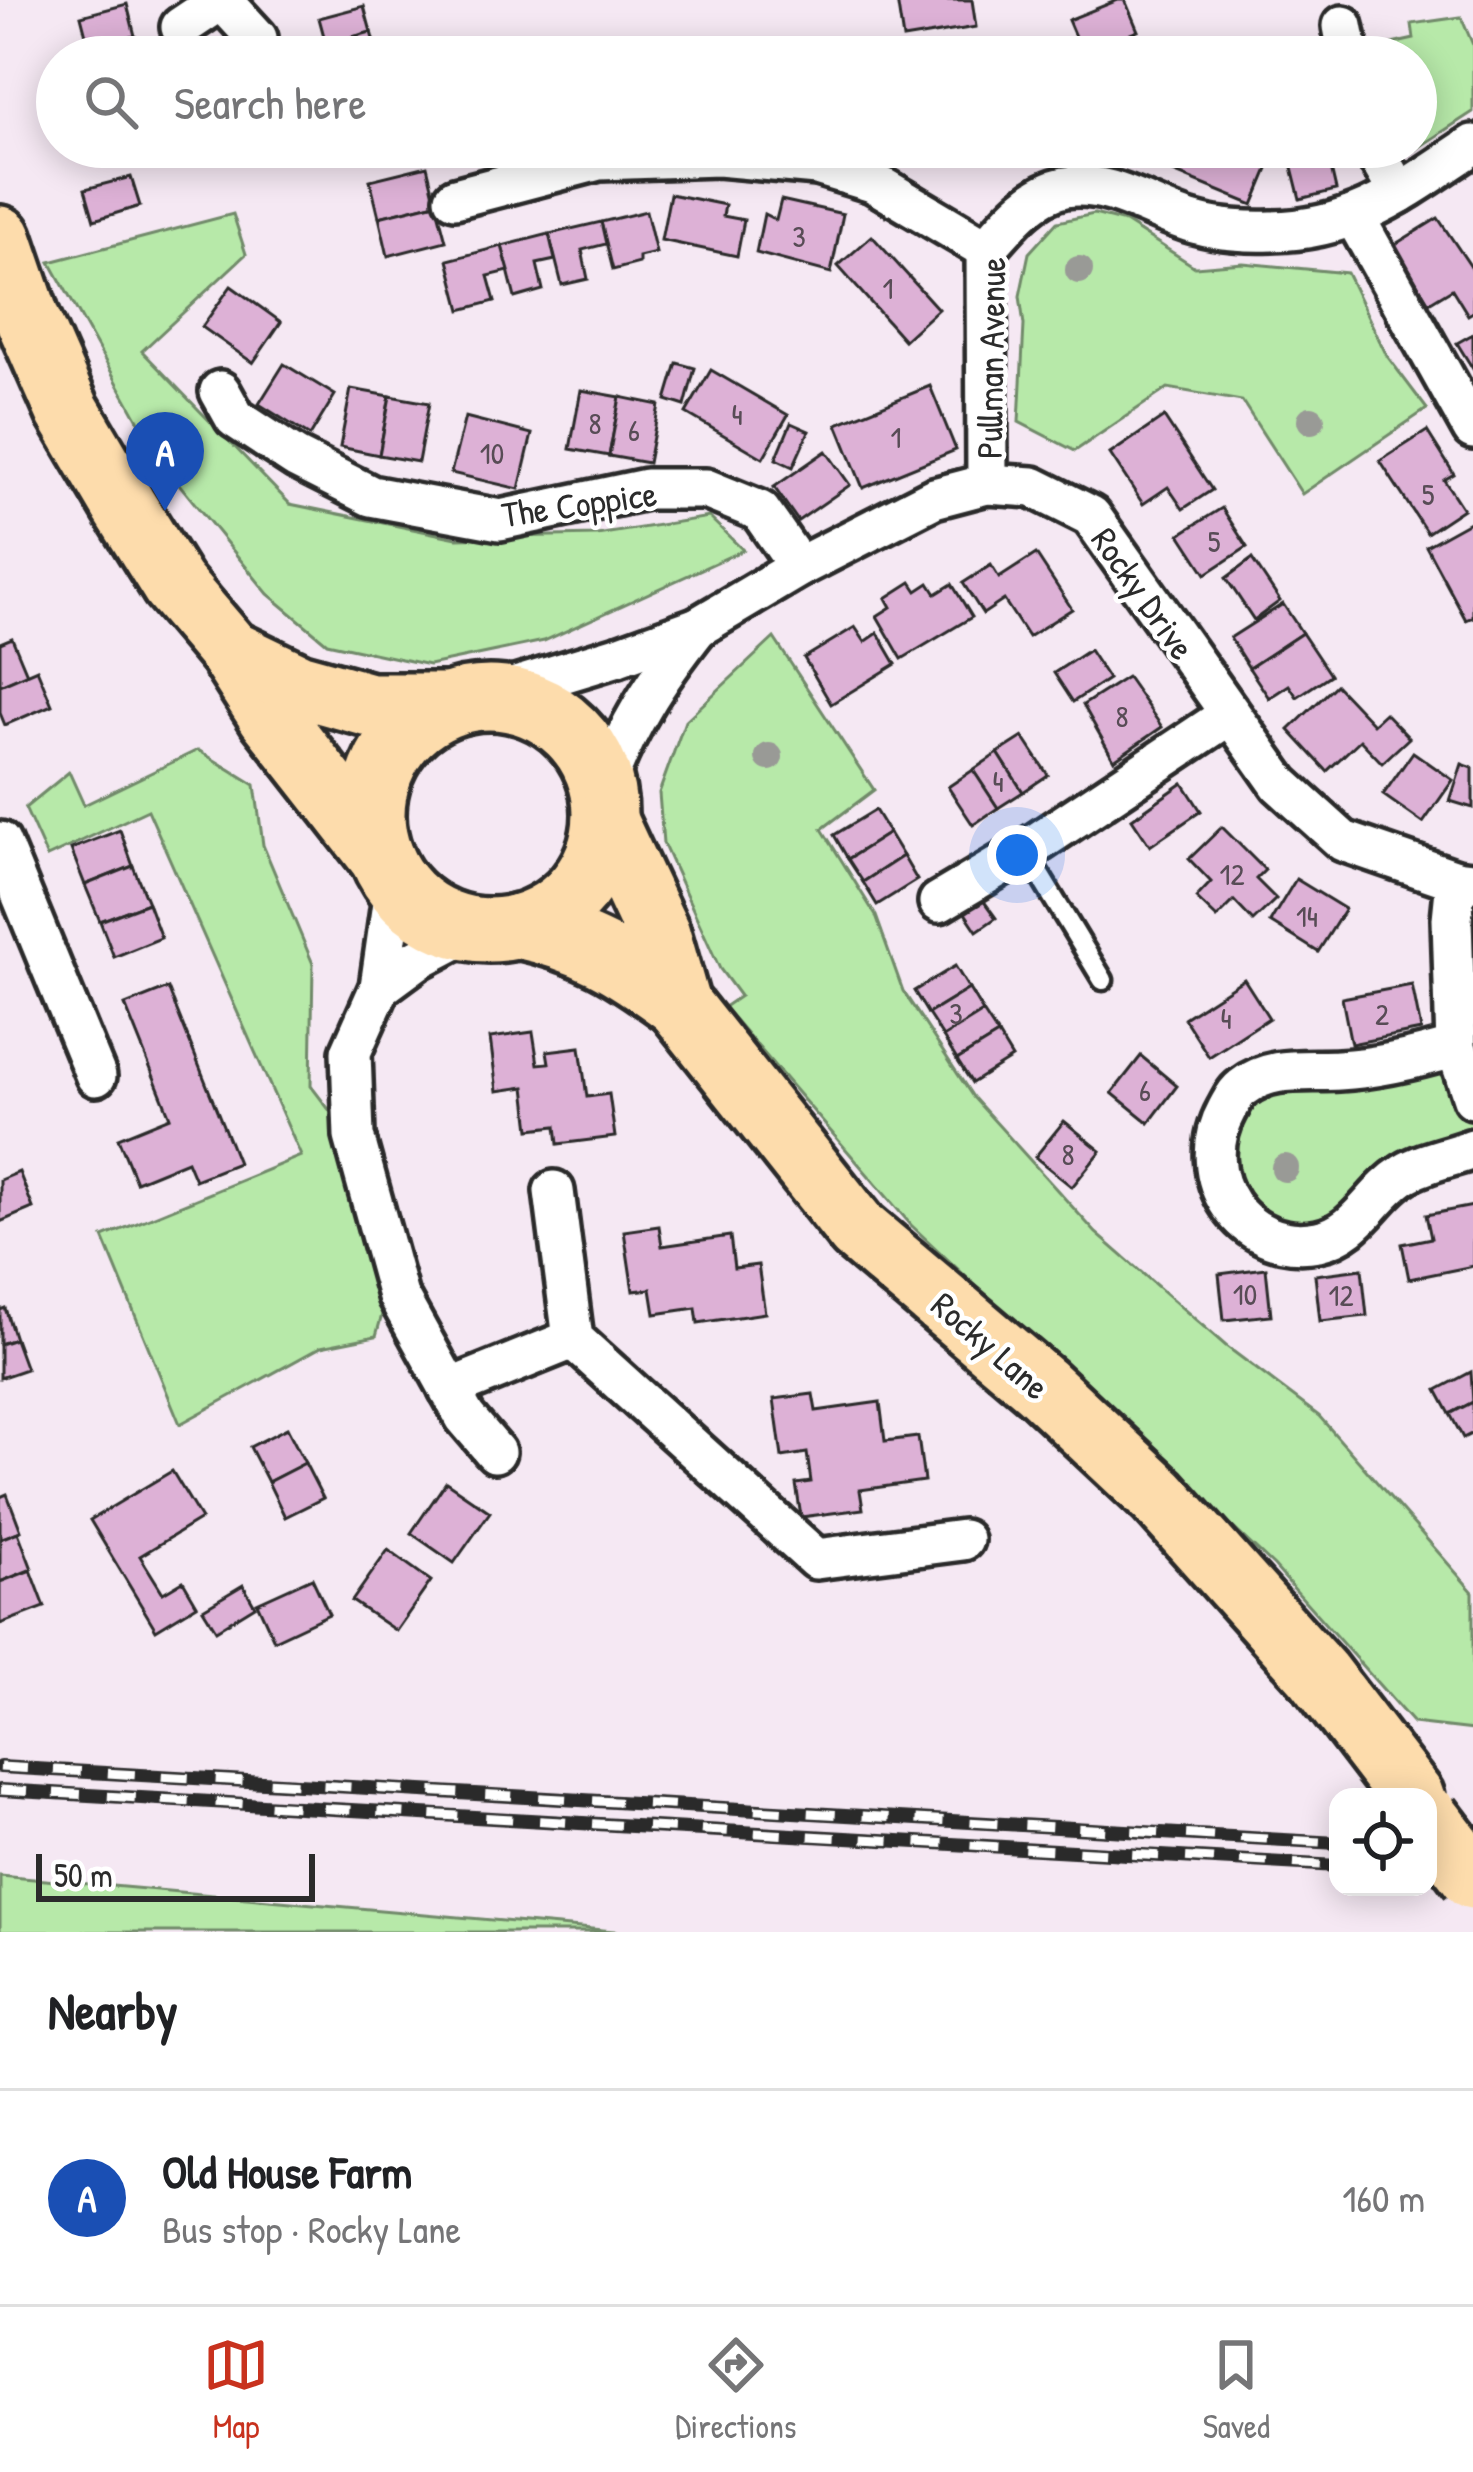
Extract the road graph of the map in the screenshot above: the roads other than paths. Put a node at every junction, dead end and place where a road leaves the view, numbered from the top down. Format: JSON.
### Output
{"nodes":[{"id":1,"x":221,"y":0,"type":"edge"},
{"id":2,"x":181,"y":27,"type":"dead end"},
{"id":3,"x":255,"y":36,"type":"edge"},
{"id":4,"x":1473,"y":145,"type":"edge"},
{"id":5,"x":518,"y":168,"type":"edge"},
{"id":6,"x":827,"y":168,"type":"edge"},
{"id":7,"x":1385,"y":168,"type":"edge"},
{"id":8,"x":1400,"y":194,"type":"junction"},
{"id":9,"x":455,"y":197,"type":"dead end"},
{"id":10,"x":1355,"y":218,"type":"junction"},
{"id":11,"x":0,"y":238,"type":"edge"},
{"id":12,"x":986,"y":249,"type":"junction"},
{"id":13,"x":227,"y":412,"type":"dead end"},
{"id":14,"x":1473,"y":429,"type":"edge"},
{"id":15,"x":988,"y":484,"type":"junction"},
{"id":16,"x":799,"y":567,"type":"junction"},
{"id":17,"x":698,"y":627,"type":"junction"},
{"id":18,"x":230,"y":652,"type":"junction"},
{"id":19,"x":465,"y":701,"type":"junction"},
{"id":20,"x":1229,"y":715,"type":"junction"},
{"id":21,"x":604,"y":807,"type":"junction"},
{"id":22,"x":0,"y":842,"type":"edge"},
{"id":23,"x":1025,"y":851,"type":"junction"},
{"id":24,"x":388,"y":870,"type":"junction"},
{"id":25,"x":1465,"y":881,"type":"edge"},
{"id":26,"x":939,"y":902,"type":"dead end"},
{"id":27,"x":497,"y":928,"type":"junction"},
{"id":28,"x":1102,"y":980,"type":"dead end"},
{"id":29,"x":380,"y":987,"type":"junction"},
{"id":30,"x":678,"y":1004,"type":"junction"},
{"id":31,"x":1456,"y":1047,"type":"junction"},
{"id":32,"x":96,"y":1076,"type":"dead end"},
{"id":33,"x":1473,"y":1098,"type":"edge"},
{"id":34,"x":1473,"y":1149,"type":"edge"},
{"id":35,"x":554,"y":1191,"type":"dead end"},
{"id":36,"x":573,"y":1339,"type":"junction"},
{"id":37,"x":449,"y":1389,"type":"junction"},
{"id":38,"x":495,"y":1452,"type":"dead end"},
{"id":39,"x":963,"y":1540,"type":"dead end"},
{"id":40,"x":1405,"y":1788,"type":"edge"},
{"id":41,"x":1437,"y":1830,"type":"edge"},
{"id":42,"x":1473,"y":1877,"type":"edge"}],
"edges":[{"from":1,"to":2,"type":"street"},
{"from":1,"to":3,"type":"street"},
{"from":4,"to":8,"type":"street","name":"Pullman Avenue"},
{"from":5,"to":9,"type":"street"},
{"from":6,"to":12,"type":"street"},
{"from":7,"to":8,"type":"street"},
{"from":8,"to":10,"type":"street","name":"Pullman Avenue"},
{"from":10,"to":12,"type":"street","name":"Pullman Avenue"},
{"from":10,"to":14,"type":"street"},
{"from":11,"to":18,"type":"highway"},
{"from":12,"to":15,"type":"street","name":"Pullman Avenue"},
{"from":13,"to":16,"type":"street","name":"The Coppice"},
{"from":15,"to":16,"type":"street","name":"Rocky Drive"},
{"from":15,"to":20,"type":"street","name":"Rocky Drive"},
{"from":16,"to":17,"type":"street","name":"Rocky Drive"},
{"from":17,"to":19,"type":"street","name":"Rocky Drive"},
{"from":17,"to":21,"type":"street","name":"Rocky Drive"},
{"from":18,"to":19,"type":"highway"},
{"from":18,"to":24,"type":"highway"},
{"from":19,"to":21,"type":"highway"},
{"from":19,"to":24,"type":"highway"},
{"from":20,"to":23,"type":"street"},
{"from":20,"to":25,"type":"street","name":"Rocky Drive"},
{"from":21,"to":27,"type":"highway"},
{"from":21,"to":30,"type":"highway","name":"Rocky Lane"},
{"from":22,"to":32,"type":"street"},
{"from":23,"to":26,"type":"street"},
{"from":23,"to":28,"type":"lane"},
{"from":24,"to":27,"type":"highway"},
{"from":24,"to":29,"type":"street"},
{"from":25,"to":31,"type":"street"},
{"from":27,"to":29,"type":"street"},
{"from":27,"to":30,"type":"highway","name":"Rocky Lane"},
{"from":29,"to":37,"type":"street"},
{"from":30,"to":40,"type":"highway","name":"Rocky Lane"},
{"from":31,"to":33,"type":"street"},
{"from":31,"to":34,"type":"street"},
{"from":35,"to":36,"type":"street"},
{"from":36,"to":37,"type":"street"},
{"from":36,"to":39,"type":"street"},
{"from":37,"to":38,"type":"street"},
{"from":41,"to":42,"type":"highway","bridge":true}]}
